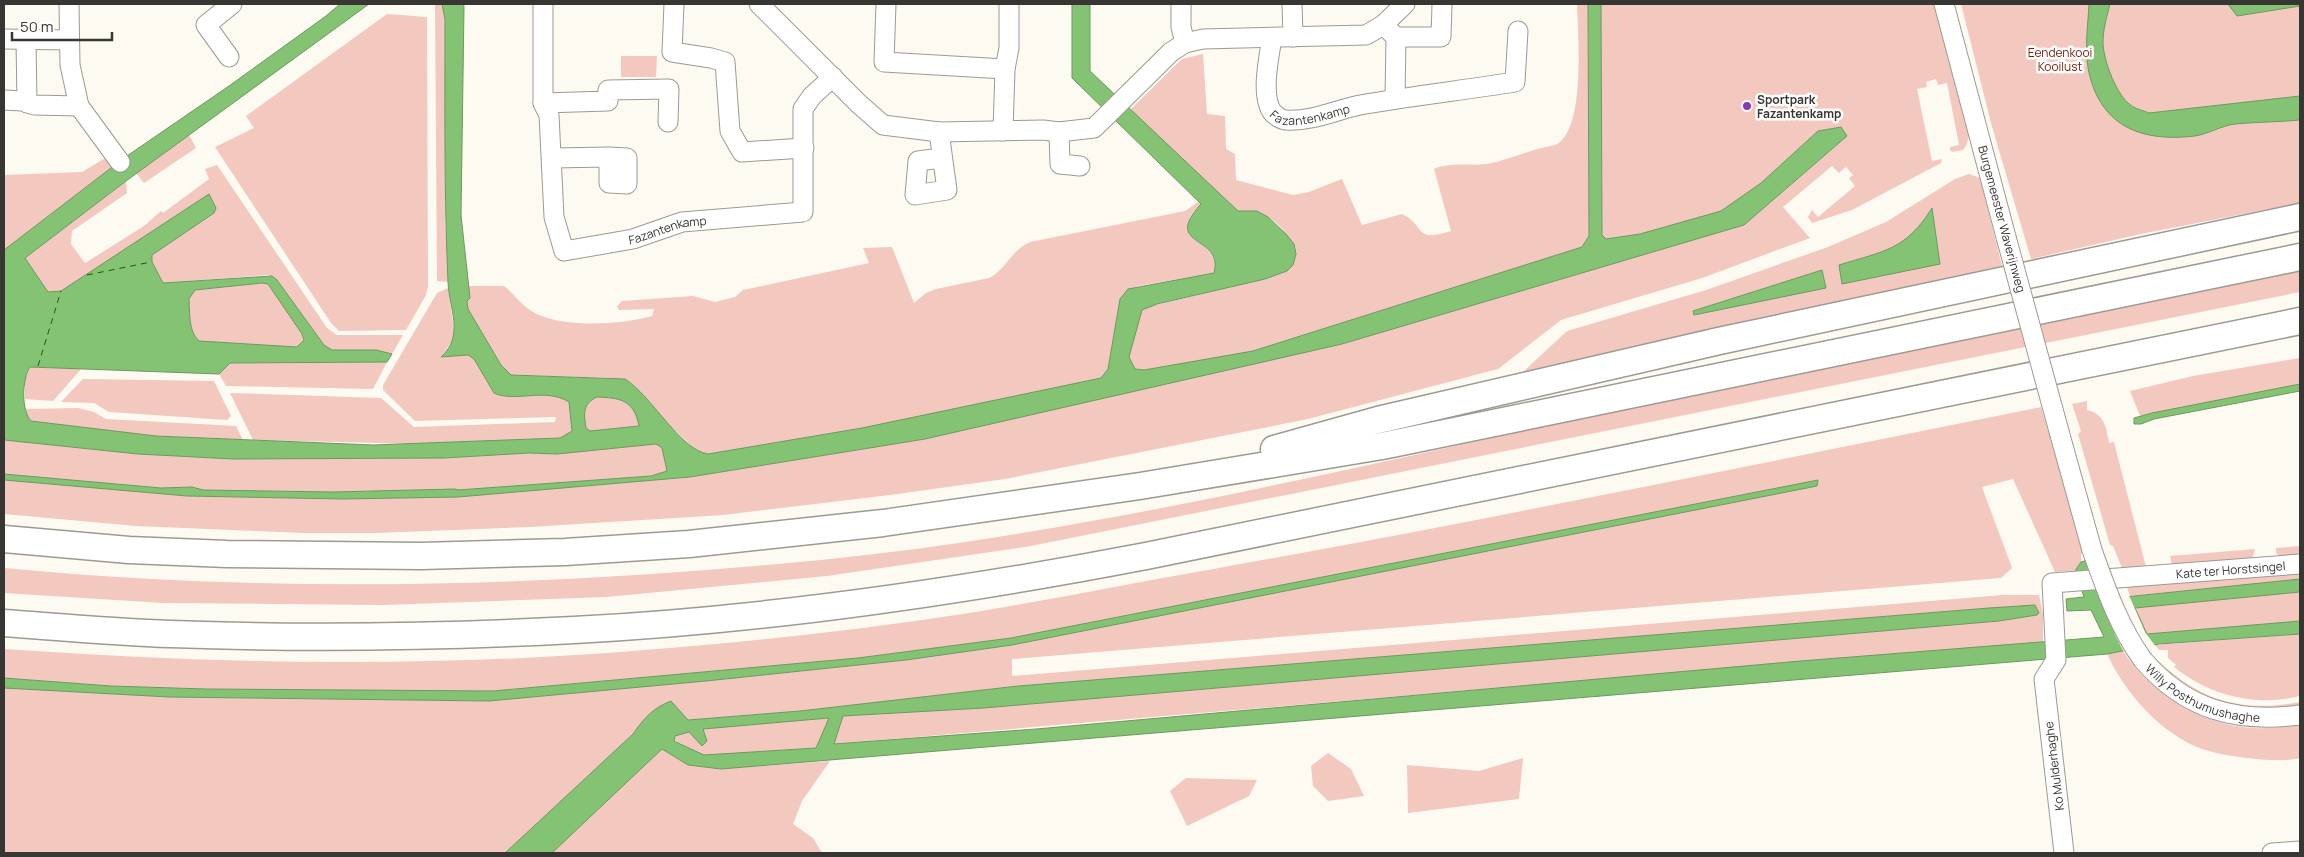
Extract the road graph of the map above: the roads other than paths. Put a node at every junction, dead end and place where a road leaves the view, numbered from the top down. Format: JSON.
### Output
{"nodes":[{"id":1,"x":69,"y":4,"type":"edge"},
{"id":2,"x":232,"y":4,"type":"edge"},
{"id":3,"x":543,"y":4,"type":"edge"},
{"id":4,"x":674,"y":4,"type":"edge"},
{"id":5,"x":759,"y":4,"type":"edge"},
{"id":6,"x":886,"y":4,"type":"edge"},
{"id":7,"x":1009,"y":4,"type":"edge"},
{"id":8,"x":1181,"y":4,"type":"edge"},
{"id":9,"x":1292,"y":4,"type":"edge"},
{"id":10,"x":1405,"y":4,"type":"edge"},
{"id":11,"x":1442,"y":4,"type":"edge"},
{"id":12,"x":1944,"y":4,"type":"edge"},
{"id":13,"x":1390,"y":31,"type":"junction"},
{"id":14,"x":1518,"y":31,"type":"dead end"},
{"id":15,"x":1293,"y":37,"type":"junction"},
{"id":16,"x":1272,"y":38,"type":"junction"},
{"id":17,"x":4,"y":39,"type":"edge"},
{"id":18,"x":26,"y":40,"type":"junction"},
{"id":19,"x":69,"y":40,"type":"junction"},
{"id":20,"x":1185,"y":43,"type":"junction"},
{"id":21,"x":229,"y":57,"type":"dead end"},
{"id":22,"x":1005,"y":69,"type":"junction"},
{"id":23,"x":833,"y":77,"type":"junction"},
{"id":24,"x":1395,"y":99,"type":"junction"},
{"id":25,"x":4,"y":100,"type":"edge"},
{"id":26,"x":27,"y":103,"type":"junction"},
{"id":27,"x":543,"y":103,"type":"junction"},
{"id":28,"x":79,"y":106,"type":"junction"},
{"id":29,"x":668,"y":122,"type":"dead end"},
{"id":30,"x":1003,"y":131,"type":"junction"},
{"id":31,"x":939,"y":132,"type":"junction"},
{"id":32,"x":1059,"y":132,"type":"junction"},
{"id":33,"x":804,"y":148,"type":"junction"},
{"id":34,"x":610,"y":157,"type":"dead end"},
{"id":35,"x":552,"y":158,"type":"junction"},
{"id":36,"x":941,"y":158,"type":"dead end"},
{"id":37,"x":120,"y":162,"type":"dead end"},
{"id":38,"x":1080,"y":166,"type":"dead end"},
{"id":39,"x":2300,"y":217,"type":"edge"},
{"id":40,"x":2300,"y":257,"type":"edge"},
{"id":41,"x":2299,"y":321,"type":"edge"},
{"id":42,"x":2060,"y":435,"type":"joint"},
{"id":43,"x":1140,"y":486,"type":"junction"},
{"id":44,"x":4,"y":540,"type":"edge"},
{"id":45,"x":2300,"y":564,"type":"edge"},
{"id":46,"x":4,"y":623,"type":"edge"},
{"id":47,"x":2044,"y":679,"type":"joint"},
{"id":48,"x":2300,"y":715,"type":"edge"},
{"id":49,"x":2300,"y":851,"type":"edge"},
{"id":50,"x":2064,"y":853,"type":"edge"},
{"id":51,"x":2272,"y":853,"type":"edge"}],
"edges":[{"from":1,"to":19,"type":"street"},
{"from":2,"to":21,"type":"street"},
{"from":3,"to":27,"type":"street","name":"Fazantenkamp"},
{"from":4,"to":33,"type":"street"},
{"from":5,"to":23,"type":"street"},
{"from":6,"to":22,"type":"street"},
{"from":7,"to":22,"type":"street"},
{"from":8,"to":20,"type":"street"},
{"from":9,"to":15,"type":"street"},
{"from":10,"to":13,"type":"street"},
{"from":11,"to":13,"type":"street"},
{"from":12,"to":42,"type":"street","name":"Burgemeester Waverijnweg","bridge":true},
{"from":13,"to":15,"type":"street"},
{"from":13,"to":24,"type":"street"},
{"from":14,"to":24,"type":"street","name":"Fazantenkamp"},
{"from":15,"to":16,"type":"street"},
{"from":16,"to":20,"type":"street"},
{"from":16,"to":24,"type":"street","name":"Fazantenkamp"},
{"from":17,"to":18,"type":"street"},
{"from":18,"to":19,"type":"street"},
{"from":18,"to":26,"type":"street"},
{"from":19,"to":28,"type":"street"},
{"from":20,"to":32,"type":"street"},
{"from":22,"to":30,"type":"street"},
{"from":23,"to":31,"type":"street"},
{"from":23,"to":33,"type":"street","name":"Fazantenkamp"},
{"from":25,"to":26,"type":"street"},
{"from":26,"to":28,"type":"street"},
{"from":27,"to":29,"type":"street"},
{"from":27,"to":35,"type":"street","name":"Fazantenkamp"},
{"from":28,"to":37,"type":"street"},
{"from":30,"to":31,"type":"street"},
{"from":30,"to":32,"type":"street"},
{"from":31,"to":36,"type":"street"},
{"from":32,"to":38,"type":"street"},
{"from":33,"to":35,"type":"street","name":"Fazantenkamp"},
{"from":34,"to":35,"type":"street"},
{"from":39,"to":43,"type":"highway"},
{"from":40,"to":43,"type":"highway"},
{"from":41,"to":46,"type":"highway"},
{"from":42,"to":48,"type":"street","name":"Willy Posthumushaghe","bridge":true},
{"from":43,"to":44,"type":"highway"},
{"from":45,"to":47,"type":"street","name":"Kate ter Horstsingel"},
{"from":47,"to":50,"type":"street","name":"Ko Mulderhaghe"},
{"from":49,"to":51,"type":"street"}]}
